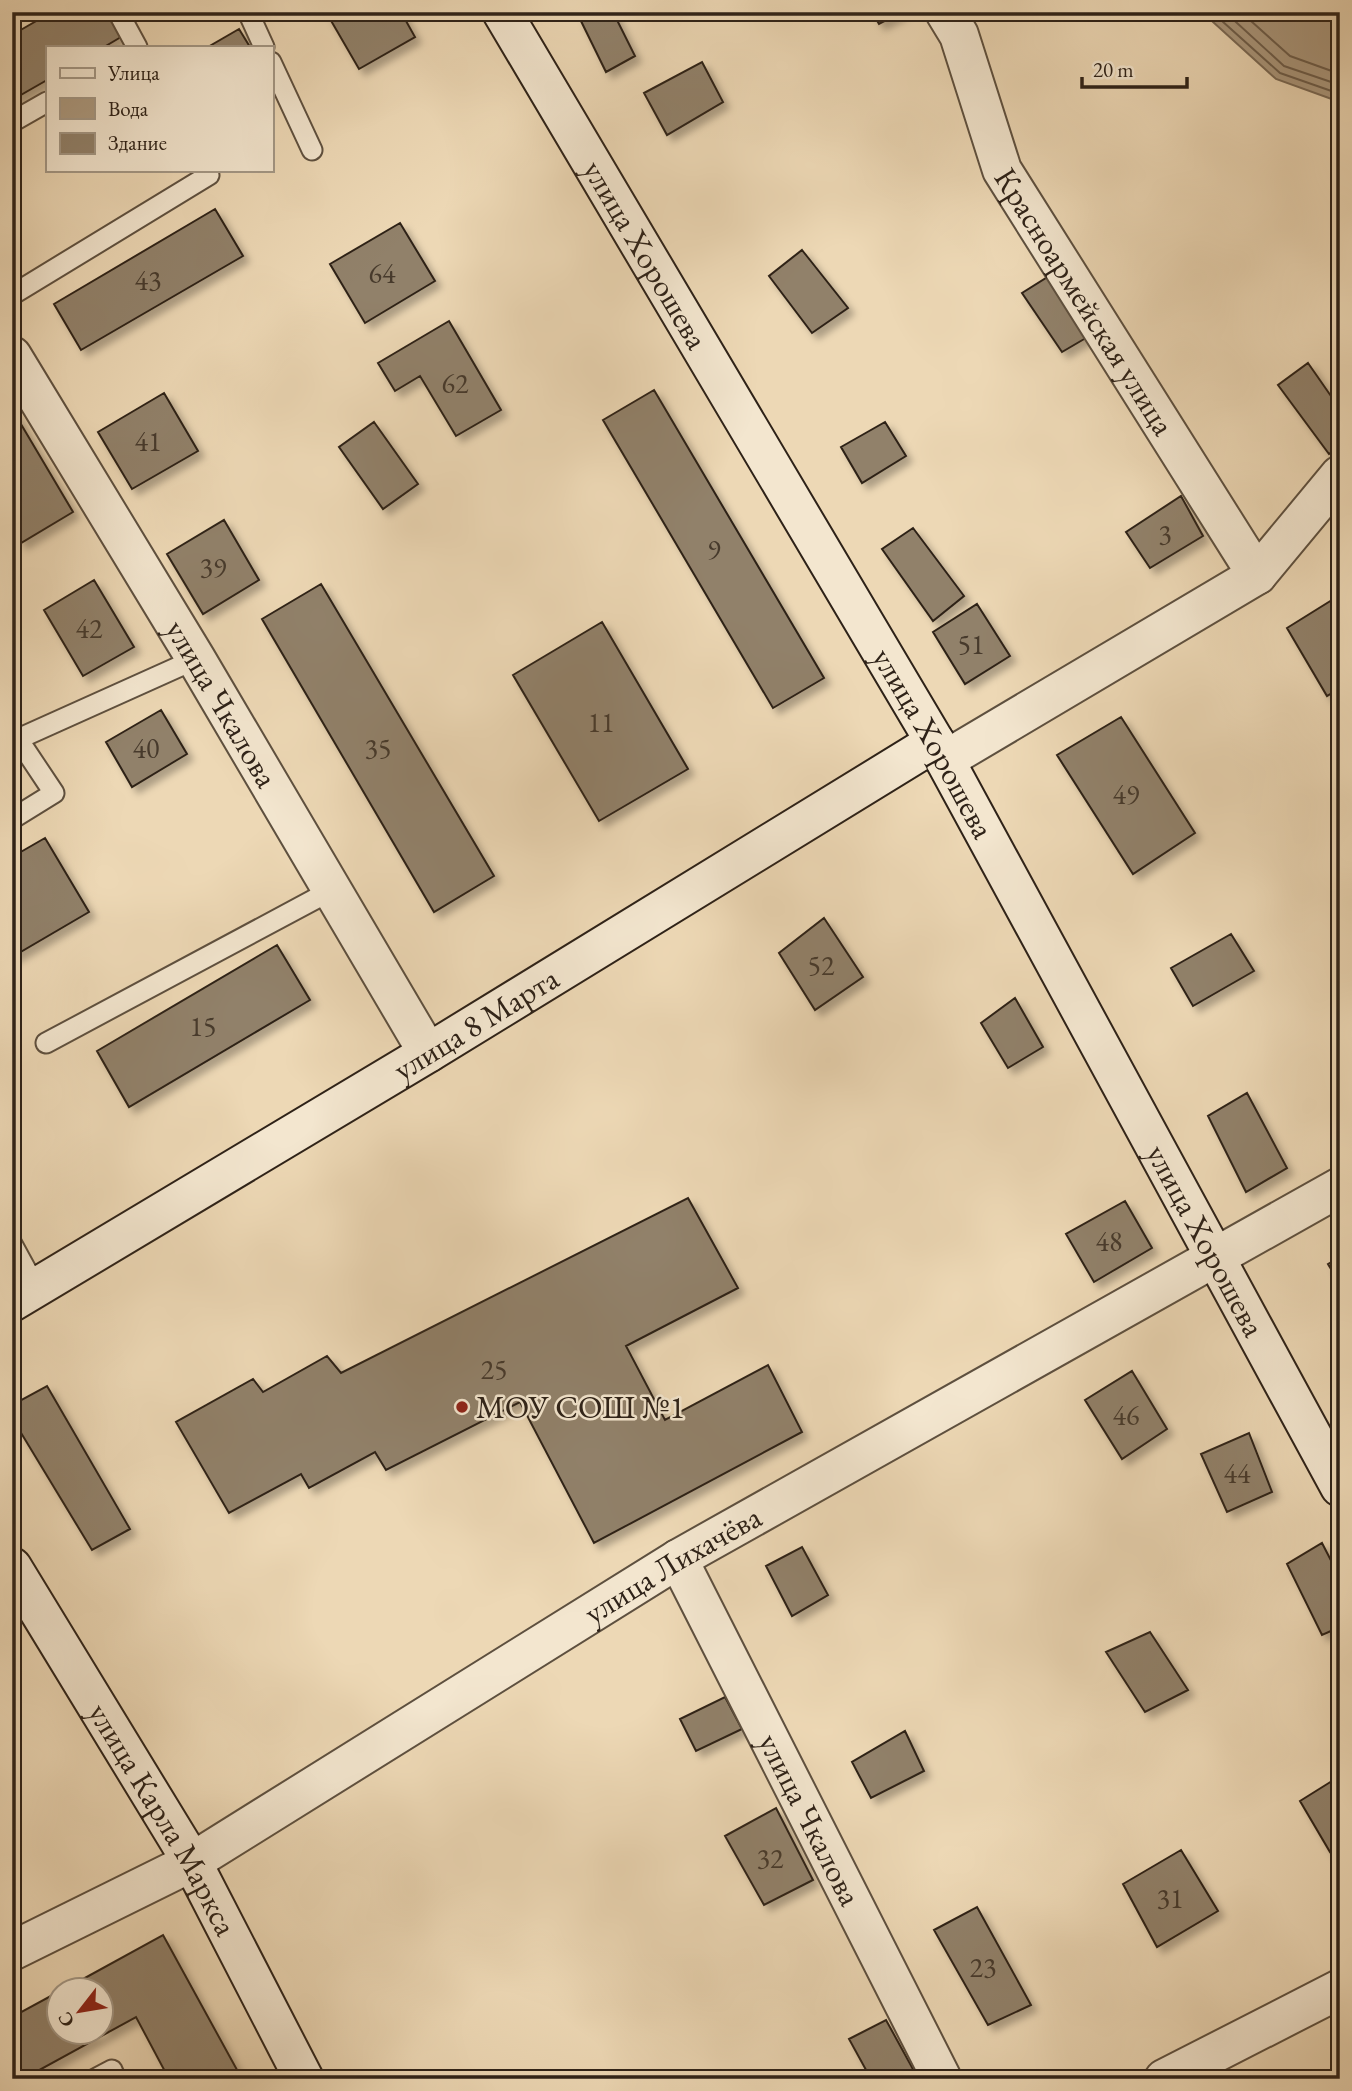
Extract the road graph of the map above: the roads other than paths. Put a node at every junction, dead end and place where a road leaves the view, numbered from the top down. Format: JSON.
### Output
{"nodes":[{"id":1,"x":118,"y":12,"type":"edge"},
{"id":2,"x":248,"y":12,"type":"edge"},
{"id":3,"x":502,"y":12,"type":"edge"},
{"id":4,"x":945,"y":12,"type":"edge"},
{"id":5,"x":136,"y":46,"type":"edge"},
{"id":6,"x":264,"y":46,"type":"edge"},
{"id":7,"x":273,"y":66,"type":"edge"},
{"id":8,"x":46,"y":104,"type":"edge"},
{"id":9,"x":12,"y":122,"type":"edge"},
{"id":10,"x":312,"y":150,"type":"dead end"},
{"id":11,"x":207,"y":172,"type":"edge"},
{"id":12,"x":12,"y":295,"type":"edge"},
{"id":13,"x":12,"y":356,"type":"edge"},
{"id":14,"x":1340,"y":475,"type":"edge"},
{"id":15,"x":1257,"y":575,"type":"junction"},
{"id":16,"x":196,"y":659,"type":"junction"},
{"id":17,"x":940,"y":751,"type":"junction"},
{"id":18,"x":12,"y":819,"type":"edge"},
{"id":19,"x":332,"y":890,"type":"junction"},
{"id":20,"x":46,"y":1043,"type":"dead end"},
{"id":21,"x":428,"y":1053,"type":"junction"},
{"id":22,"x":1340,"y":1187,"type":"edge"},
{"id":23,"x":12,"y":1244,"type":"edge"},
{"id":24,"x":1214,"y":1258,"type":"junction"},
{"id":25,"x":24,"y":1295,"type":"edge"},
{"id":26,"x":1340,"y":1487,"type":"edge"},
{"id":27,"x":678,"y":1559,"type":"junction"},
{"id":28,"x":12,"y":1567,"type":"edge"},
{"id":29,"x":192,"y":1862,"type":"junction"},
{"id":30,"x":12,"y":1951,"type":"edge"},
{"id":31,"x":1340,"y":1989,"type":"edge"},
{"id":32,"x":95,"y":2079,"type":"edge"},
{"id":33,"x":116,"y":2079,"type":"edge"},
{"id":34,"x":304,"y":2079,"type":"edge"},
{"id":35,"x":942,"y":2079,"type":"edge"},
{"id":36,"x":1164,"y":2079,"type":"edge"}],
"edges":[{"from":1,"to":5,"type":"lane"},
{"from":2,"to":6,"type":"lane"},
{"from":3,"to":17,"type":"street","name":"улица Хорошева"},
{"from":4,"to":15,"type":"street","name":"Красноармейская улица"},
{"from":7,"to":10,"type":"lane"},
{"from":8,"to":9,"type":"lane"},
{"from":11,"to":12,"type":"lane"},
{"from":13,"to":16,"type":"street","name":"улица Чкалова"},
{"from":14,"to":15,"type":"street","name":"улица 8 Марта"},
{"from":15,"to":17,"type":"street","name":"улица 8 Марта"},
{"from":16,"to":18,"type":"lane"},
{"from":16,"to":19,"type":"street","name":"улица Чкалова"},
{"from":17,"to":21,"type":"street","name":"улица 8 Марта"},
{"from":17,"to":24,"type":"street","name":"улица Хорошева"},
{"from":19,"to":20,"type":"lane"},
{"from":19,"to":21,"type":"street","name":"улица Чкалова"},
{"from":21,"to":25,"type":"street","name":"улица 8 Марта"},
{"from":22,"to":24,"type":"street","name":"улица Лихачёва"},
{"from":23,"to":25,"type":"lane"},
{"from":24,"to":26,"type":"street","name":"улица Хорошева"},
{"from":24,"to":27,"type":"street","name":"улица Лихачёва"},
{"from":27,"to":29,"type":"street","name":"улица Лихачёва"},
{"from":27,"to":35,"type":"street","name":"улица Чкалова"},
{"from":28,"to":29,"type":"street","name":"улица Карла Маркса"},
{"from":29,"to":30,"type":"street","name":"улица Лихачёва"},
{"from":29,"to":34,"type":"street","name":"улица Карла Маркса"},
{"from":31,"to":36,"type":"street"},
{"from":32,"to":33,"type":"lane"}]}
